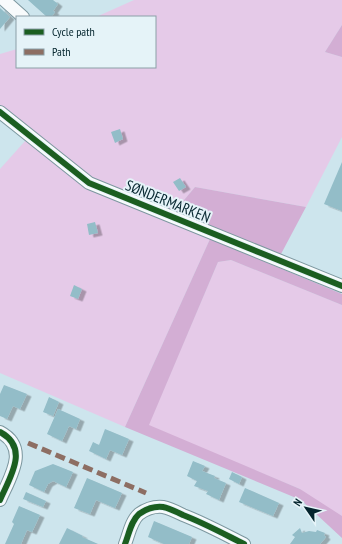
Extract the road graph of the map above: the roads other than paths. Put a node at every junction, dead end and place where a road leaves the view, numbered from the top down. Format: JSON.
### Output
{"nodes":[{"id":1,"x":4,"y":0,"type":"edge"},
{"id":2,"x":22,"y":16,"type":"edge"},
{"id":3,"x":0,"y":112,"type":"edge"},
{"id":4,"x":342,"y":286,"type":"edge"},
{"id":5,"x":0,"y":432,"type":"edge"},
{"id":6,"x":0,"y":500,"type":"edge"},
{"id":7,"x":125,"y":544,"type":"edge"},
{"id":8,"x":244,"y":544,"type":"edge"}],
"edges":[{"from":1,"to":2,"type":"street"},
{"from":3,"to":4,"type":"street","name":"SØNDERMARKEN"},
{"from":5,"to":6,"type":"street"},
{"from":7,"to":8,"type":"street"}]}
